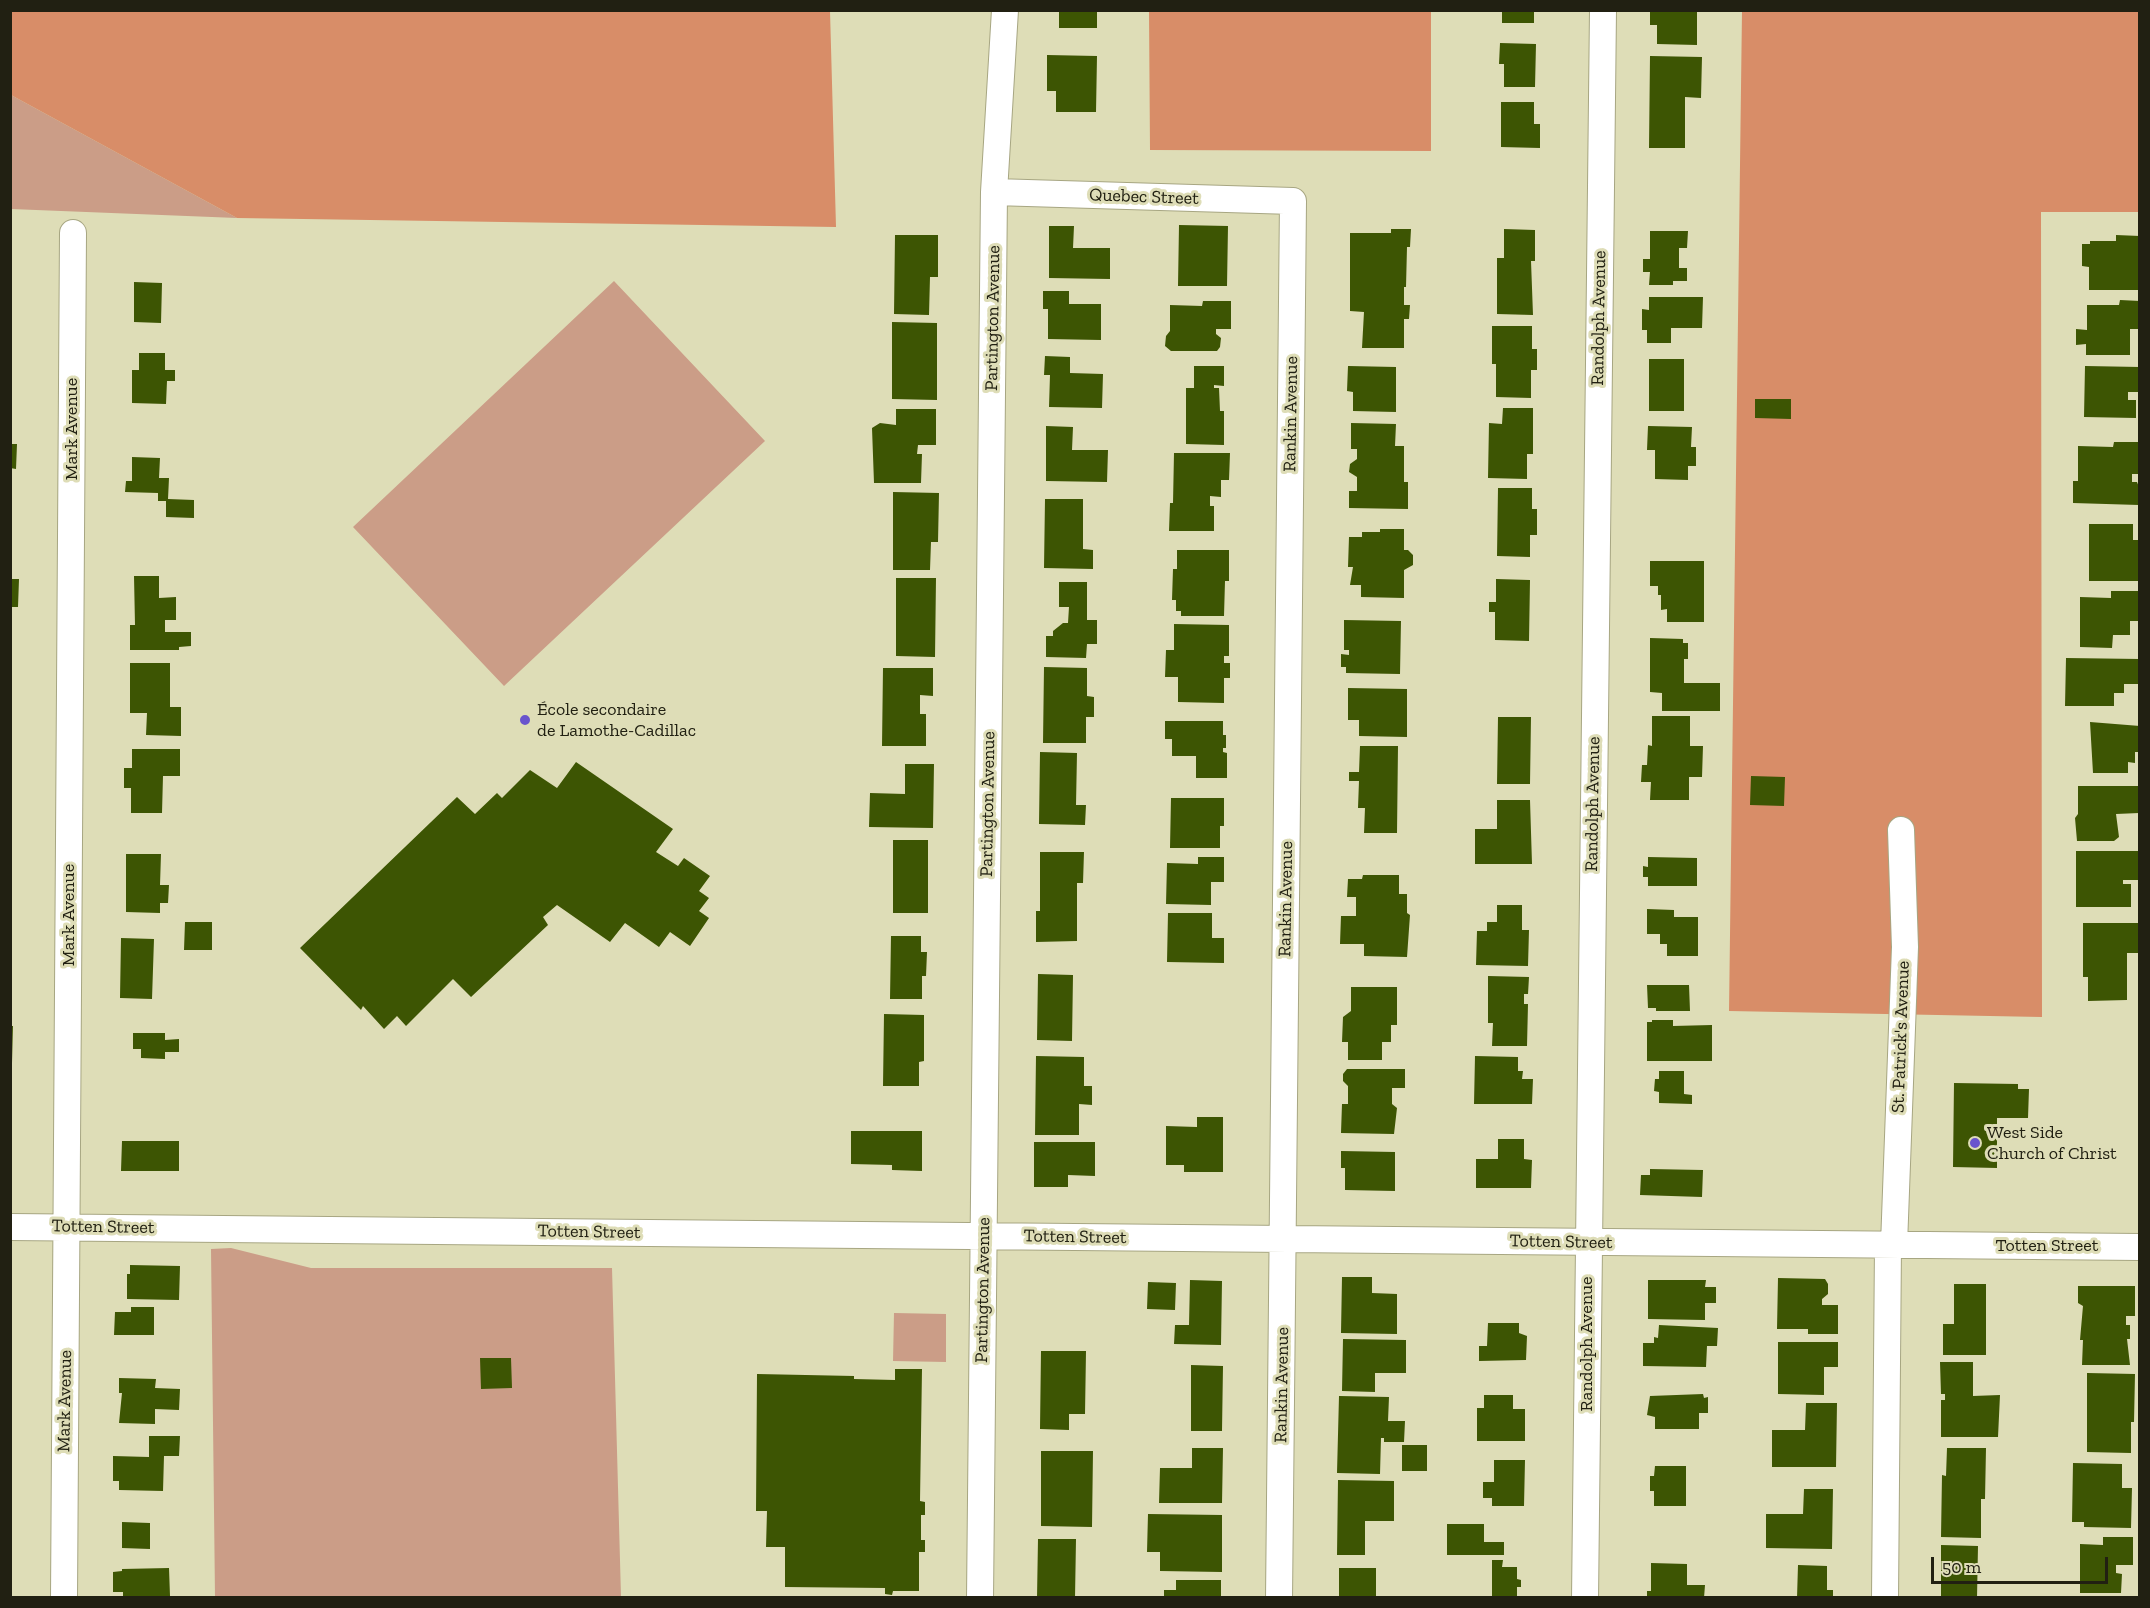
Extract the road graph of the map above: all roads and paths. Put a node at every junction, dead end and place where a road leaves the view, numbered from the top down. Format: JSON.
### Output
{"nodes":[{"id":1,"x":1005,"y":10,"type":"edge"},
{"id":2,"x":1603,"y":10,"type":"edge"},
{"id":3,"x":994,"y":192,"type":"junction"},
{"id":4,"x":1293,"y":201,"type":"joint"},
{"id":5,"x":74,"y":233,"type":"dead end"},
{"id":6,"x":1901,"y":830,"type":"dead end"},
{"id":7,"x":10,"y":1227,"type":"edge"},
{"id":8,"x":68,"y":1227,"type":"junction"},
{"id":9,"x":984,"y":1236,"type":"junction"},
{"id":10,"x":1282,"y":1239,"type":"junction"},
{"id":11,"x":1588,"y":1242,"type":"junction"},
{"id":12,"x":1891,"y":1245,"type":"junction"},
{"id":13,"x":2139,"y":1247,"type":"edge"},
{"id":14,"x":64,"y":1598,"type":"edge"},
{"id":15,"x":980,"y":1598,"type":"edge"},
{"id":16,"x":1279,"y":1598,"type":"edge"},
{"id":17,"x":1585,"y":1598,"type":"edge"},
{"id":18,"x":1885,"y":1598,"type":"edge"}],
"edges":[{"from":1,"to":3,"type":"street","name":"Partington Avenue"},
{"from":2,"to":11,"type":"street","name":"Randolph Avenue"},
{"from":3,"to":4,"type":"street","name":"Quebec Street"},
{"from":3,"to":9,"type":"street","name":"Partington Avenue"},
{"from":4,"to":10,"type":"street","name":"Rankin Avenue"},
{"from":5,"to":8,"type":"street","name":"Mark Avenue"},
{"from":6,"to":12,"type":"street","name":"St. Patrick's Avenue"},
{"from":7,"to":8,"type":"street","name":"Totten Street"},
{"from":8,"to":9,"type":"street","name":"Totten Street"},
{"from":8,"to":14,"type":"street","name":"Mark Avenue"},
{"from":9,"to":10,"type":"street","name":"Totten Street"},
{"from":9,"to":15,"type":"street","name":"Partington Avenue"},
{"from":10,"to":11,"type":"street","name":"Totten Street"},
{"from":10,"to":16,"type":"street","name":"Rankin Avenue"},
{"from":11,"to":12,"type":"street","name":"Totten Street"},
{"from":11,"to":17,"type":"street","name":"Randolph Avenue"},
{"from":12,"to":13,"type":"street","name":"Totten Street"},
{"from":12,"to":18,"type":"street","name":"St. Patrick's Avenue"}]}
